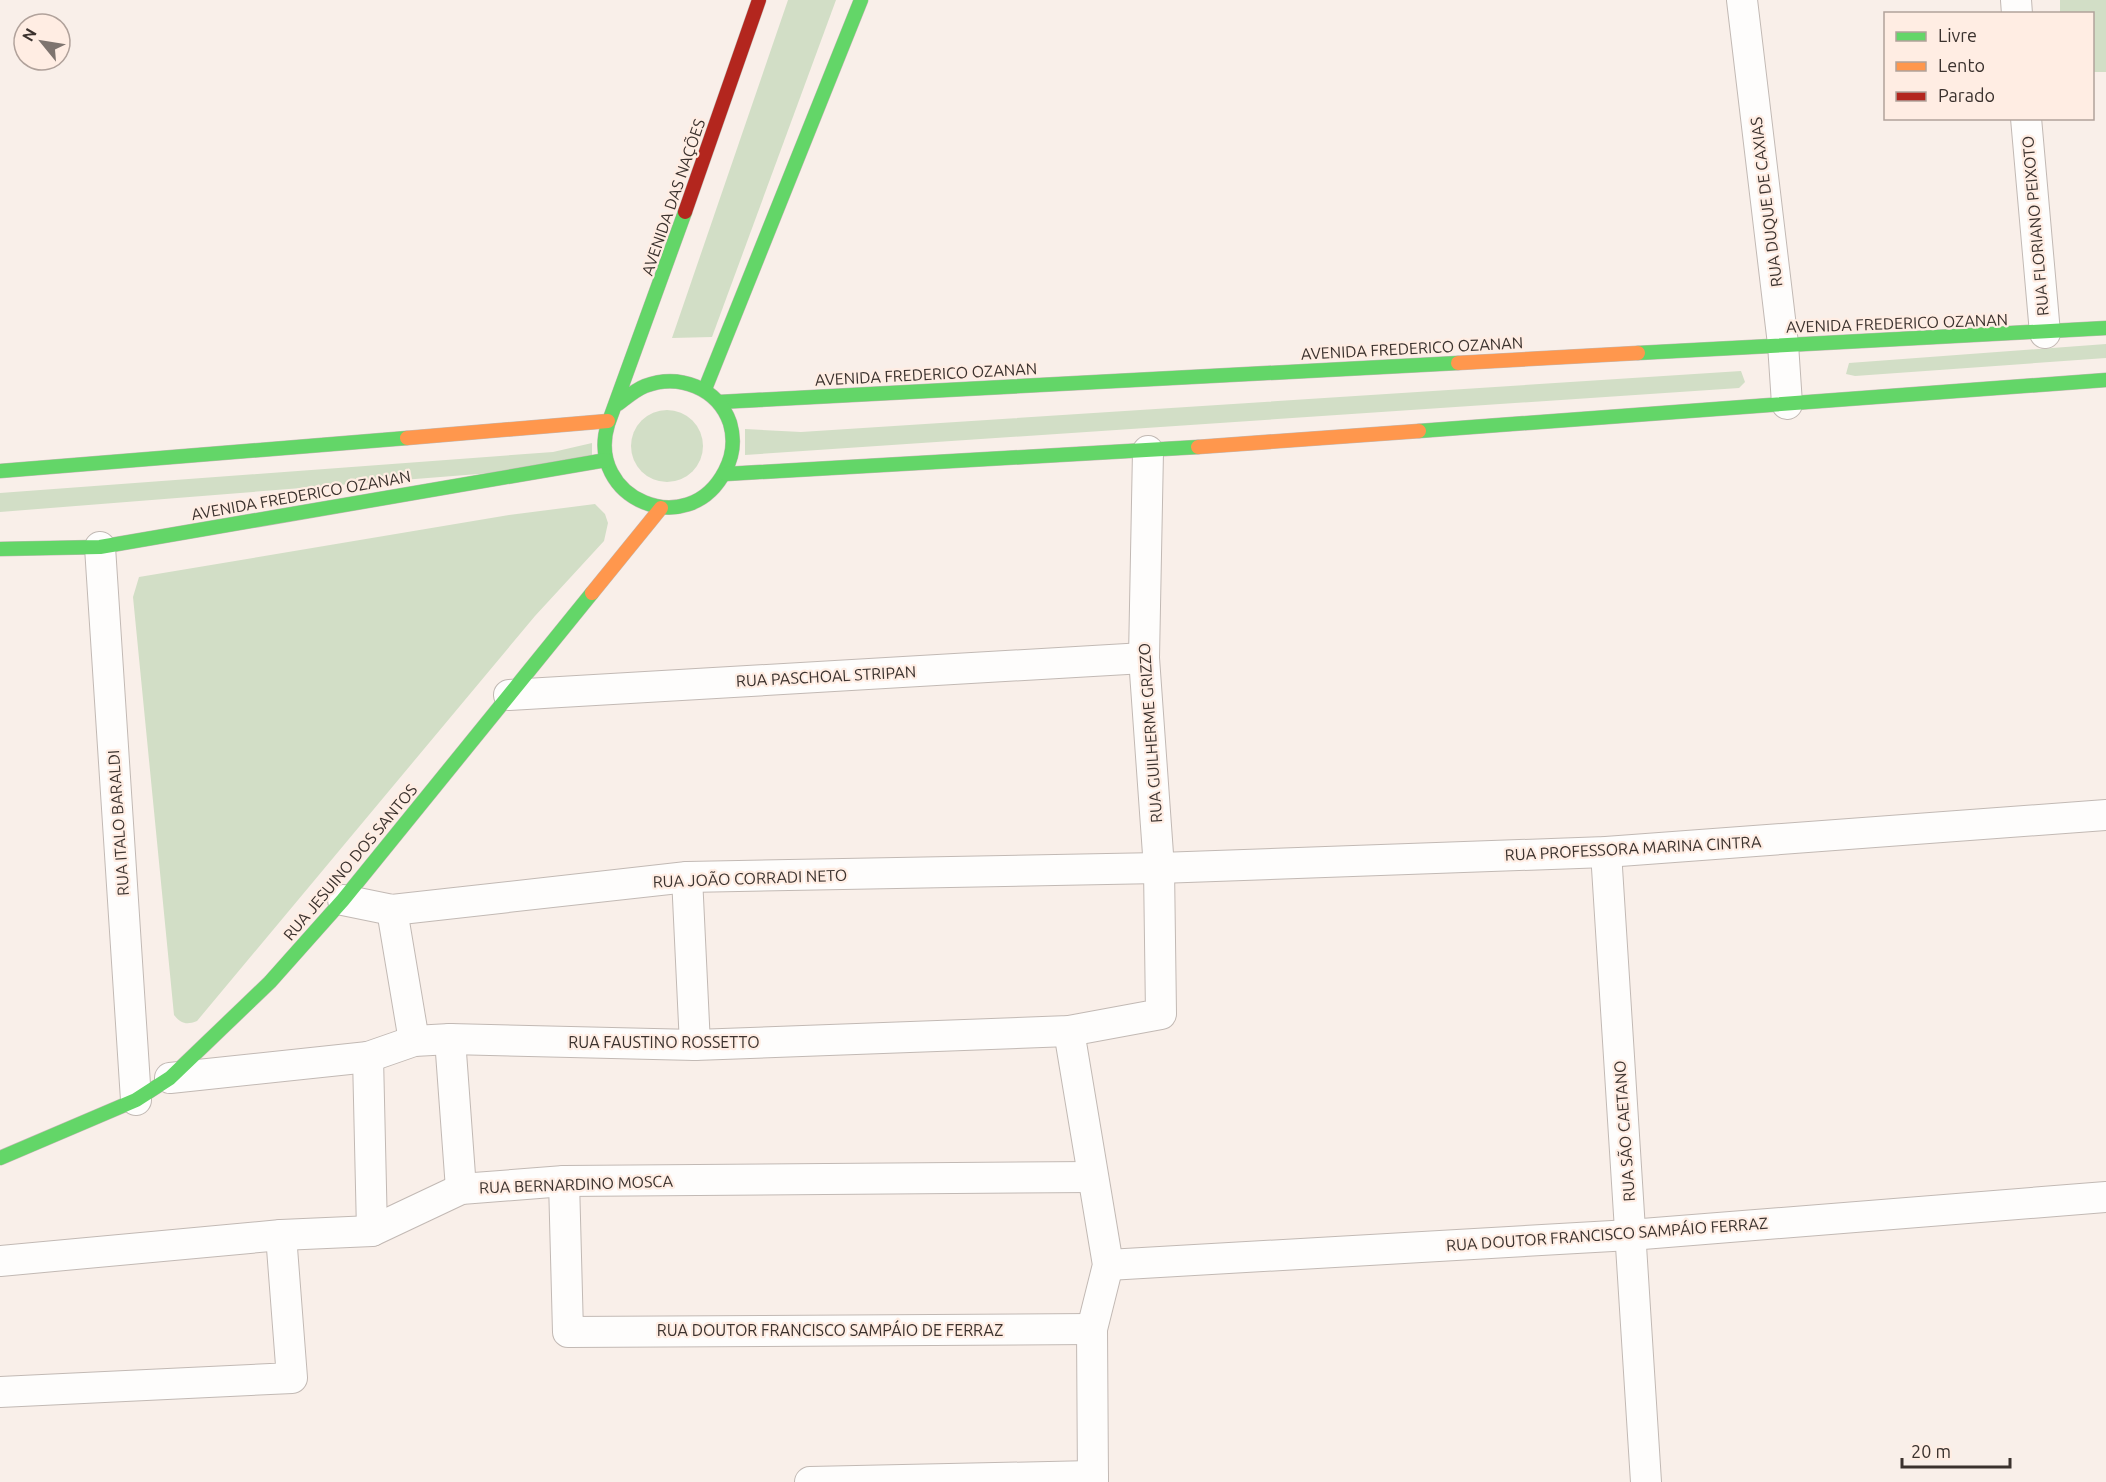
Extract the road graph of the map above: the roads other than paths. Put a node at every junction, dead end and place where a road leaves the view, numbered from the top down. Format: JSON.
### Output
{"nodes":[{"id":1,"x":759,"y":0,"type":"edge"},
{"id":2,"x":861,"y":0,"type":"edge"},
{"id":3,"x":1742,"y":0,"type":"edge"},
{"id":4,"x":2026,"y":120,"type":"edge"},
{"id":5,"x":2106,"y":328,"type":"edge"},
{"id":6,"x":2045,"y":333,"type":"junction"},
{"id":7,"x":1783,"y":344,"type":"junction"},
{"id":8,"x":2106,"y":380,"type":"edge"},
{"id":9,"x":705,"y":389,"type":"junction"},
{"id":10,"x":719,"y":402,"type":"junction"},
{"id":11,"x":618,"y":404,"type":"junction"},
{"id":12,"x":1786,"y":404,"type":"junction"},
{"id":13,"x":608,"y":421,"type":"junction"},
{"id":14,"x":1148,"y":451,"type":"junction"},
{"id":15,"x":606,"y":459,"type":"junction"},
{"id":16,"x":0,"y":471,"type":"edge"},
{"id":17,"x":726,"y":474,"type":"junction"},
{"id":18,"x":661,"y":508,"type":"junction"},
{"id":19,"x":100,"y":546,"type":"junction"},
{"id":20,"x":0,"y":549,"type":"edge"},
{"id":21,"x":1144,"y":658,"type":"junction"},
{"id":22,"x":509,"y":695,"type":"junction"},
{"id":23,"x":2106,"y":815,"type":"edge"},
{"id":24,"x":1606,"y":852,"type":"junction"},
{"id":25,"x":1160,"y":868,"type":"junction"},
{"id":26,"x":687,"y":878,"type":"junction"},
{"id":27,"x":343,"y":900,"type":"junction"},
{"id":28,"x":392,"y":910,"type":"junction"},
{"id":29,"x":1161,"y":1014,"type":"joint"},
{"id":30,"x":1070,"y":1031,"type":"junction"},
{"id":31,"x":450,"y":1039,"type":"junction"},
{"id":32,"x":414,"y":1041,"type":"junction"},
{"id":33,"x":695,"y":1045,"type":"junction"},
{"id":34,"x":368,"y":1057,"type":"junction"},
{"id":35,"x":170,"y":1078,"type":"junction"},
{"id":36,"x":136,"y":1100,"type":"junction"},
{"id":37,"x":2,"y":1158,"type":"edge"},
{"id":38,"x":1092,"y":1177,"type":"junction"},
{"id":39,"x":564,"y":1181,"type":"junction"},
{"id":40,"x":461,"y":1189,"type":"junction"},
{"id":41,"x":2106,"y":1197,"type":"edge"},
{"id":42,"x":372,"y":1231,"type":"junction"},
{"id":43,"x":1630,"y":1235,"type":"junction"},
{"id":44,"x":281,"y":1236,"type":"junction"},
{"id":45,"x":0,"y":1262,"type":"edge"},
{"id":46,"x":1108,"y":1265,"type":"junction"},
{"id":47,"x":1092,"y":1329,"type":"junction"},
{"id":48,"x":0,"y":1392,"type":"edge"},
{"id":49,"x":1093,"y":1479,"type":"edge"},
{"id":50,"x":810,"y":1482,"type":"edge"},
{"id":51,"x":1646,"y":1482,"type":"edge"}],
"edges":[{"from":1,"to":11,"type":"street","name":"AVENIDA DAS NAÇÕES"},
{"from":2,"to":9,"type":"street"},
{"from":3,"to":7,"type":"street","name":"RUA DUQUE DE CAXIAS"},
{"from":4,"to":6,"type":"street","name":"RUA FLORIANO PEIXOTO"},
{"from":5,"to":6,"type":"street","name":"AVENIDA FREDERICO OZANAN"},
{"from":6,"to":7,"type":"street","name":"AVENIDA FREDERICO OZANAN"},
{"from":7,"to":10,"type":"street","name":"AVENIDA FREDERICO OZANAN"},
{"from":7,"to":12,"type":"street","name":"RUA DUQUE DE CAXIAS"},
{"from":8,"to":12,"type":"street"},
{"from":9,"to":10,"type":"street"},
{"from":9,"to":11,"type":"street"},
{"from":10,"to":17,"type":"street"},
{"from":11,"to":13,"type":"street"},
{"from":12,"to":14,"type":"street"},
{"from":13,"to":15,"type":"street"},
{"from":13,"to":16,"type":"street"},
{"from":14,"to":17,"type":"street"},
{"from":14,"to":21,"type":"street","name":"RUA GUILHERME GRIZZO"},
{"from":15,"to":18,"type":"street"},
{"from":15,"to":19,"type":"street","name":"AVENIDA FREDERICO OZANAN"},
{"from":17,"to":18,"type":"street"},
{"from":18,"to":22,"type":"street","name":"RUA JESUINO DOS SANTOS"},
{"from":19,"to":20,"type":"street","name":"AVENIDA FREDERICO OZANAN"},
{"from":19,"to":36,"type":"street","name":"RUA ITALO BARALDI"},
{"from":21,"to":22,"type":"street","name":"RUA PASCHOAL STRIPAN"},
{"from":21,"to":25,"type":"street","name":"RUA GUILHERME GRIZZO"},
{"from":22,"to":27,"type":"street","name":"RUA JESUINO DOS SANTOS"},
{"from":23,"to":24,"type":"street","name":"RUA PROFESSORA MARINA CINTRA"},
{"from":24,"to":25,"type":"street","name":"RUA PROFESSORA MARINA CINTRA"},
{"from":24,"to":43,"type":"street","name":"RUA SÃO CAETANO"},
{"from":25,"to":26,"type":"street","name":"RUA JOÃO CORRADI NETO"},
{"from":25,"to":29,"type":"street","name":"RUA GUILHERME GRIZZO"},
{"from":26,"to":28,"type":"street","name":"RUA JOÃO CORRADI NETO"},
{"from":26,"to":33,"type":"street"},
{"from":27,"to":28,"type":"street","name":"RUA JOÃO CORRADI NETO"},
{"from":27,"to":35,"type":"street","name":"RUA JESUINO DOS SANTOS"},
{"from":28,"to":32,"type":"street"},
{"from":29,"to":30,"type":"street","name":"RUA FAUSTINO ROSSETTO"},
{"from":30,"to":33,"type":"street","name":"RUA FAUSTINO ROSSETTO"},
{"from":30,"to":38,"type":"street"},
{"from":31,"to":32,"type":"street","name":"RUA FAUSTINO ROSSETTO"},
{"from":31,"to":33,"type":"street","name":"RUA FAUSTINO ROSSETTO"},
{"from":31,"to":40,"type":"street"},
{"from":32,"to":34,"type":"street","name":"RUA FAUSTINO ROSSETTO"},
{"from":34,"to":35,"type":"street","name":"RUA FAUSTINO ROSSETTO"},
{"from":34,"to":42,"type":"street"},
{"from":35,"to":36,"type":"street","name":"RUA JESUINO DOS SANTOS"},
{"from":36,"to":37,"type":"street","name":"RUA JESUINO DOS SANTOS"},
{"from":38,"to":39,"type":"street","name":"RUA BERNARDINO MOSCA"},
{"from":38,"to":46,"type":"street"},
{"from":39,"to":40,"type":"street","name":"RUA BERNARDINO MOSCA"},
{"from":39,"to":47,"type":"street","name":"RUA DOUTOR FRANCISCO SAMPÁIO DE FERRAZ"},
{"from":40,"to":42,"type":"street","name":"RUA BERNARDINO MOSCA"},
{"from":41,"to":43,"type":"street","name":"RUA DOUTOR FRANCISCO SAMPÁIO FERRAZ"},
{"from":42,"to":44,"type":"street","name":"RUA BERNARDINO MOSCA"},
{"from":43,"to":46,"type":"street","name":"RUA DOUTOR FRANCISCO SAMPÁIO FERRAZ"},
{"from":43,"to":51,"type":"street","name":"RUA SÃO CAETANO"},
{"from":44,"to":45,"type":"street","name":"RUA BERNARDINO MOSCA"},
{"from":44,"to":48,"type":"street"},
{"from":46,"to":47,"type":"street"},
{"from":47,"to":49,"type":"street"},
{"from":49,"to":50,"type":"street"}]}
